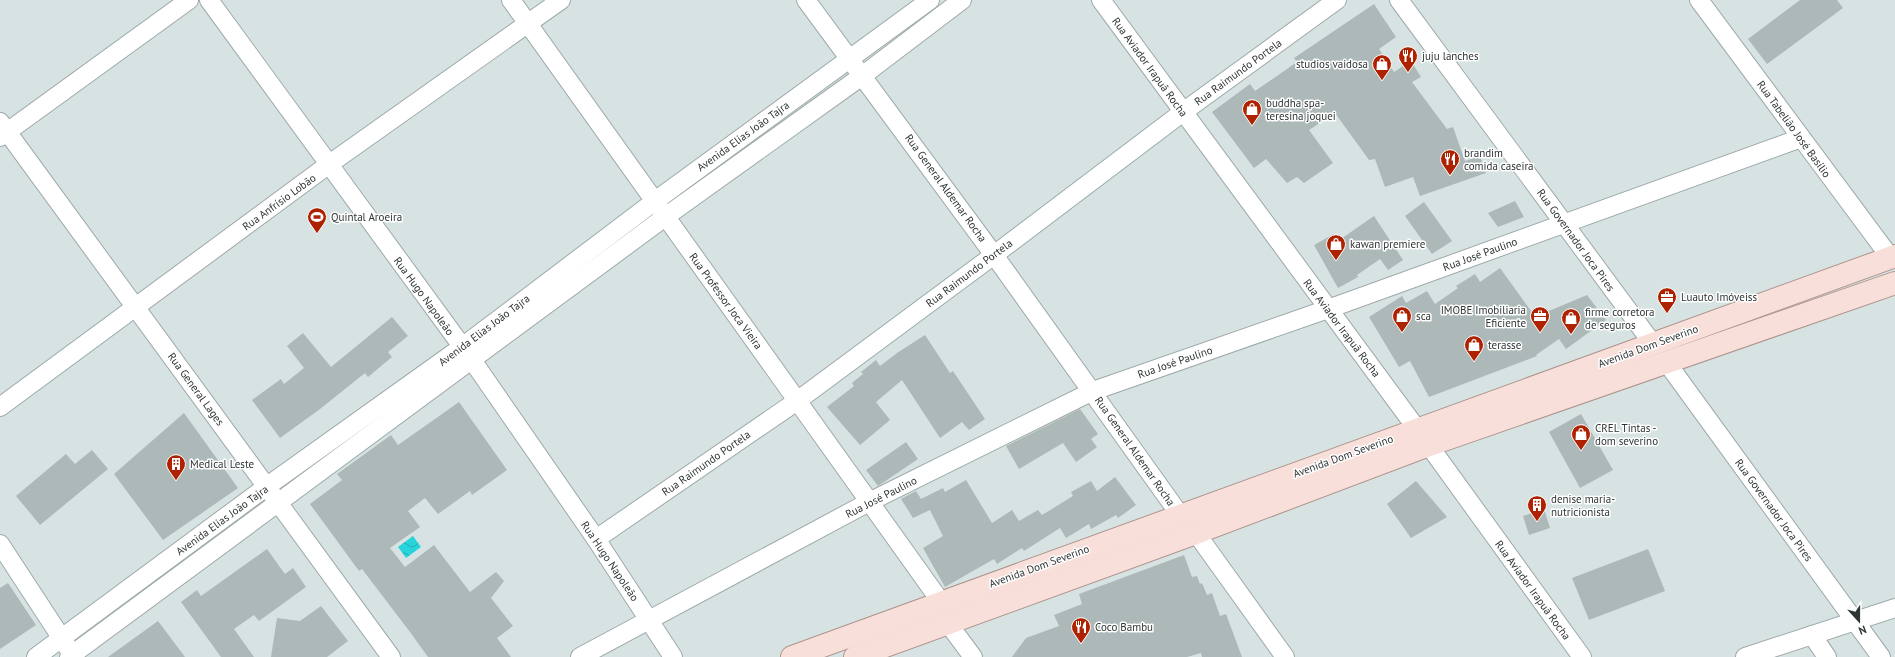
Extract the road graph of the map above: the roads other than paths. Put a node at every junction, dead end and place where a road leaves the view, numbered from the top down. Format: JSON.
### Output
{"nodes":[{"id":1,"x":189,"y":0,"type":"edge"},
{"id":2,"x":209,"y":0,"type":"edge"},
{"id":3,"x":511,"y":0,"type":"edge"},
{"id":4,"x":561,"y":0,"type":"edge"},
{"id":5,"x":806,"y":0,"type":"edge"},
{"id":6,"x":930,"y":0,"type":"edge"},
{"id":7,"x":962,"y":0,"type":"edge"},
{"id":8,"x":1101,"y":0,"type":"edge"},
{"id":9,"x":1337,"y":0,"type":"edge"},
{"id":10,"x":1400,"y":0,"type":"edge"},
{"id":11,"x":1699,"y":0,"type":"edge"},
{"id":12,"x":528,"y":24,"type":"junction"},
{"id":13,"x":849,"y":58,"type":"junction"},
{"id":14,"x":862,"y":76,"type":"junction"},
{"id":15,"x":1183,"y":112,"type":"junction"},
{"id":16,"x":2,"y":130,"type":"edge"},
{"id":17,"x":1801,"y":138,"type":"junction"},
{"id":18,"x":328,"y":165,"type":"junction"},
{"id":19,"x":655,"y":201,"type":"junction"},
{"id":20,"x":665,"y":217,"type":"junction"},
{"id":21,"x":1565,"y":224,"type":"junction"},
{"id":22,"x":994,"y":255,"type":"junction"},
{"id":23,"x":1893,"y":256,"type":"edge"},
{"id":24,"x":1895,"y":283,"type":"edge"},
{"id":25,"x":136,"y":306,"type":"junction"},
{"id":26,"x":1328,"y":309,"type":"junction"},
{"id":27,"x":1653,"y":344,"type":"junction"},
{"id":28,"x":467,"y":354,"type":"junction"},
{"id":29,"x":1667,"y":363,"type":"junction"},
{"id":30,"x":1093,"y":391,"type":"junction"},
{"id":31,"x":797,"y":401,"type":"junction"},
{"id":32,"x":0,"y":407,"type":"edge"},
{"id":33,"x":1423,"y":437,"type":"junction"},
{"id":34,"x":266,"y":487,"type":"junction"},
{"id":35,"x":869,"y":502,"type":"junction"},
{"id":36,"x":278,"y":503,"type":"junction"},
{"id":37,"x":1180,"y":515,"type":"junction"},
{"id":38,"x":1196,"y":533,"type":"junction"},
{"id":39,"x":596,"y":539,"type":"junction"},
{"id":40,"x":0,"y":544,"type":"edge"},
{"id":41,"x":941,"y":602,"type":"junction"},
{"id":42,"x":1895,"y":608,"type":"edge"},
{"id":43,"x":649,"y":620,"type":"junction"},
{"id":44,"x":1855,"y":621,"type":"junction"},
{"id":45,"x":947,"y":622,"type":"junction"},
{"id":46,"x":1812,"y":635,"type":"junction"},
{"id":47,"x":62,"y":638,"type":"junction"},
{"id":48,"x":72,"y":656,"type":"edge"},
{"id":49,"x":36,"y":657,"type":"edge"},
{"id":50,"x":391,"y":657,"type":"edge"},
{"id":51,"x":580,"y":657,"type":"edge"},
{"id":52,"x":673,"y":657,"type":"edge"},
{"id":53,"x":792,"y":657,"type":"edge"},
{"id":54,"x":855,"y":657,"type":"edge"},
{"id":55,"x":973,"y":657,"type":"edge"},
{"id":56,"x":1285,"y":657,"type":"edge"},
{"id":57,"x":1582,"y":657,"type":"edge"},
{"id":58,"x":1744,"y":657,"type":"edge"},
{"id":59,"x":1827,"y":657,"type":"edge"},
{"id":60,"x":1881,"y":657,"type":"edge"}],
"edges":[{"from":1,"to":16,"type":"street"},
{"from":2,"to":18,"type":"street","name":"Rua Hugo Napoleão"},
{"from":3,"to":12,"type":"street","name":"Rua Professor Joca Vieira"},
{"from":4,"to":12,"type":"street","name":"Rua Anfrísio Lobão"},
{"from":5,"to":13,"type":"street","name":"Rua General Aldemar Rocha"},
{"from":6,"to":13,"type":"street","name":"Avenida Elias João Tajra"},
{"from":7,"to":14,"type":"street","name":"Avenida Elias João Tajra"},
{"from":8,"to":15,"type":"street","name":"Rua Aviador Irapuã Rocha"},
{"from":9,"to":15,"type":"street","name":"Rua Raimundo Portela"},
{"from":10,"to":21,"type":"street","name":"Rua Governador Joca Pires"},
{"from":11,"to":17,"type":"street","name":"Rua Tabelião José Basílio"},
{"from":12,"to":18,"type":"street","name":"Rua Anfrísio Lobão"},
{"from":12,"to":19,"type":"street","name":"Rua Professor Joca Vieira"},
{"from":13,"to":14,"type":"street","name":"Rua General Aldemar Rocha"},
{"from":13,"to":19,"type":"street","name":"Avenida Elias João Tajra"},
{"from":14,"to":20,"type":"street","name":"Avenida Elias João Tajra"},
{"from":14,"to":22,"type":"street","name":"Rua General Aldemar Rocha"},
{"from":15,"to":22,"type":"street","name":"Rua Raimundo Portela"},
{"from":15,"to":26,"type":"street","name":"Rua Aviador Irapuã Rocha"},
{"from":16,"to":25,"type":"street","name":"Rua General Lages"},
{"from":17,"to":21,"type":"street","name":"Rua José Paulino"},
{"from":17,"to":23,"type":"street","name":"Rua Tabelião José Basílio"},
{"from":18,"to":25,"type":"street","name":"Rua Anfrísio Lobão"},
{"from":18,"to":28,"type":"street","name":"Rua Hugo Napoleão"},
{"from":19,"to":20,"type":"street","name":"Rua Professor Joca Vieira"},
{"from":19,"to":28,"type":"street","name":"Avenida Elias João Tajra"},
{"from":20,"to":28,"type":"street","name":"Avenida Elias João Tajra"},
{"from":20,"to":31,"type":"street","name":"Rua Professor Joca Vieira"},
{"from":21,"to":26,"type":"street","name":"Rua José Paulino"},
{"from":21,"to":27,"type":"street","name":"Rua Governador Joca Pires"},
{"from":22,"to":30,"type":"street","name":"Rua General Aldemar Rocha"},
{"from":22,"to":31,"type":"street","name":"Rua Raimundo Portela"},
{"from":23,"to":27,"type":"main road","name":"Avenida Dom Severino"},
{"from":24,"to":29,"type":"main road","name":"Avenida Dom Severino"},
{"from":25,"to":32,"type":"street","name":"Rua Anfrísio Lobão"},
{"from":25,"to":34,"type":"street","name":"Rua General Lages"},
{"from":26,"to":30,"type":"street","name":"Rua José Paulino"},
{"from":26,"to":33,"type":"street","name":"Rua Aviador Irapuã Rocha"},
{"from":27,"to":33,"type":"main road","name":"Avenida Dom Severino"},
{"from":28,"to":34,"type":"street","name":"Avenida Elias João Tajra"},
{"from":28,"to":36,"type":"street","name":"Avenida Elias João Tajra"},
{"from":28,"to":39,"type":"street","name":"Rua Hugo Napoleão"},
{"from":29,"to":33,"type":"main road","name":"Avenida Dom Severino"},
{"from":29,"to":44,"type":"street","name":"Rua Governador Joca Pires"},
{"from":30,"to":35,"type":"street","name":"Rua José Paulino"},
{"from":30,"to":37,"type":"street","name":"Rua General Aldemar Rocha"},
{"from":31,"to":35,"type":"street","name":"Rua Professor Joca Vieira"},
{"from":31,"to":39,"type":"street","name":"Rua Raimundo Portela"},
{"from":33,"to":37,"type":"main road","name":"Avenida Dom Severino"},
{"from":33,"to":38,"type":"main road","name":"Avenida Dom Severino"},
{"from":33,"to":57,"type":"street","name":"Rua Aviador Irapuã Rocha"},
{"from":34,"to":36,"type":"street","name":"Rua General Lages"},
{"from":34,"to":47,"type":"street","name":"Avenida Elias João Tajra"},
{"from":35,"to":41,"type":"street","name":"Rua Professor Joca Vieira"},
{"from":35,"to":43,"type":"street","name":"Rua José Paulino"},
{"from":36,"to":48,"type":"street","name":"Avenida Elias João Tajra"},
{"from":36,"to":50,"type":"street","name":"Rua General Lages"},
{"from":37,"to":41,"type":"main road","name":"Avenida Dom Severino"},
{"from":38,"to":45,"type":"main road","name":"Avenida Dom Severino"},
{"from":38,"to":56,"type":"street"},
{"from":39,"to":43,"type":"street","name":"Rua Hugo Napoleão"},
{"from":40,"to":47,"type":"street"},
{"from":41,"to":53,"type":"main road","name":"Avenida Dom Severino"},
{"from":42,"to":44,"type":"street"},
{"from":43,"to":51,"type":"street","name":"Rua José Paulino"},
{"from":43,"to":52,"type":"street","name":"Rua Hugo Napoleão"},
{"from":44,"to":46,"type":"street"},
{"from":44,"to":60,"type":"street","name":"Rua Governador Joca Pires"},
{"from":45,"to":54,"type":"main road","name":"Avenida Dom Severino"},
{"from":45,"to":55,"type":"street"},
{"from":46,"to":58,"type":"street"},
{"from":46,"to":59,"type":"street"},
{"from":47,"to":48,"type":"street"},
{"from":47,"to":49,"type":"street","name":"Avenida Elias João Tajra"}]}
